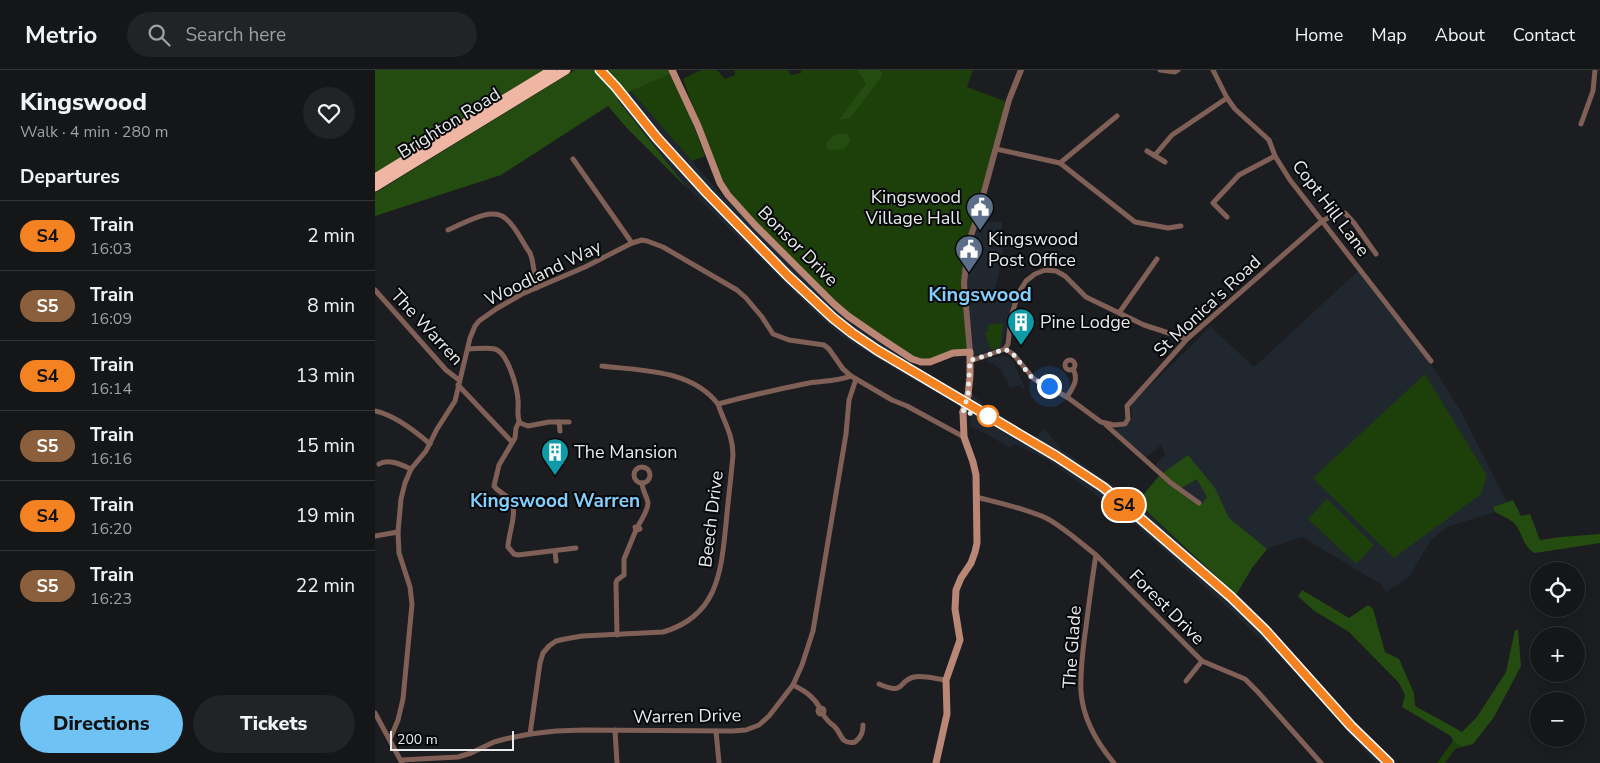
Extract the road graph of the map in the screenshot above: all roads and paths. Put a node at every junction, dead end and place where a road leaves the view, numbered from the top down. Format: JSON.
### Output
{"nodes":[{"id":1,"x":552,"y":70,"type":"edge"},
{"id":2,"x":566,"y":70,"type":"edge"},
{"id":3,"x":673,"y":70,"type":"edge"},
{"id":4,"x":1021,"y":70,"type":"edge"},
{"id":5,"x":1160,"y":70,"type":"edge"},
{"id":6,"x":1178,"y":70,"type":"edge"},
{"id":7,"x":1213,"y":70,"type":"edge"},
{"id":8,"x":1595,"y":70,"type":"edge"},
{"id":9,"x":1227,"y":98,"type":"junction"},
{"id":10,"x":1117,"y":116,"type":"dead end"},
{"id":11,"x":1581,"y":124,"type":"dead end"},
{"id":12,"x":996,"y":149,"type":"junction"},
{"id":13,"x":1147,"y":151,"type":"dead end"},
{"id":14,"x":1155,"y":156,"type":"junction"},
{"id":15,"x":1275,"y":156,"type":"junction"},
{"id":16,"x":573,"y":159,"type":"dead end"},
{"id":17,"x":1165,"y":162,"type":"dead end"},
{"id":18,"x":1060,"y":163,"type":"junction"},
{"id":19,"x":375,"y":178,"type":"edge"},
{"id":20,"x":375,"y":187,"type":"edge"},
{"id":21,"x":1227,"y":217,"type":"dead end"},
{"id":22,"x":1322,"y":221,"type":"junction"},
{"id":23,"x":1181,"y":226,"type":"dead end"},
{"id":24,"x":448,"y":230,"type":"dead end"},
{"id":25,"x":632,"y":244,"type":"junction"},
{"id":26,"x":1376,"y":254,"type":"dead end"},
{"id":27,"x":1157,"y":259,"type":"dead end"},
{"id":28,"x":537,"y":288,"type":"junction"},
{"id":29,"x":375,"y":290,"type":"edge"},
{"id":30,"x":1119,"y":313,"type":"junction"},
{"id":31,"x":1187,"y":339,"type":"junction"},
{"id":32,"x":468,"y":349,"type":"junction"},
{"id":33,"x":1005,"y":349,"type":"junction"},
{"id":34,"x":970,"y":356,"type":"junction"},
{"id":35,"x":1431,"y":361,"type":"dead end"},
{"id":36,"x":602,"y":366,"type":"dead end"},
{"id":37,"x":1073,"y":369,"type":"dead end"},
{"id":38,"x":854,"y":377,"type":"junction"},
{"id":39,"x":459,"y":382,"type":"junction"},
{"id":40,"x":1067,"y":397,"type":"junction"},
{"id":41,"x":718,"y":404,"type":"junction"},
{"id":42,"x":375,"y":411,"type":"edge"},
{"id":43,"x":519,"y":422,"type":"junction"},
{"id":44,"x":559,"y":422,"type":"junction"},
{"id":45,"x":569,"y":422,"type":"dead end"},
{"id":46,"x":1105,"y":424,"type":"junction"},
{"id":47,"x":560,"y":431,"type":"dead end"},
{"id":48,"x":964,"y":437,"type":"junction"},
{"id":49,"x":512,"y":442,"type":"junction"},
{"id":50,"x":430,"y":444,"type":"junction"},
{"id":51,"x":379,"y":464,"type":"dead end"},
{"id":52,"x":411,"y":469,"type":"junction"},
{"id":53,"x":642,"y":483,"type":"dead end"},
{"id":54,"x":976,"y":497,"type":"junction"},
{"id":55,"x":1199,"y":503,"type":"dead end"},
{"id":56,"x":398,"y":532,"type":"junction"},
{"id":57,"x":375,"y":536,"type":"edge"},
{"id":58,"x":576,"y":548,"type":"dead end"},
{"id":59,"x":555,"y":551,"type":"junction"},
{"id":60,"x":1096,"y":555,"type":"junction"},
{"id":61,"x":556,"y":561,"type":"dead end"},
{"id":62,"x":617,"y":635,"type":"junction"},
{"id":63,"x":1202,"y":661,"type":"junction"},
{"id":64,"x":945,"y":680,"type":"junction"},
{"id":65,"x":1186,"y":681,"type":"dead end"},
{"id":66,"x":879,"y":684,"type":"dead end"},
{"id":67,"x":793,"y":685,"type":"junction"},
{"id":68,"x":375,"y":713,"type":"edge"},
{"id":69,"x":863,"y":725,"type":"dead end"},
{"id":70,"x":615,"y":730,"type":"junction"},
{"id":71,"x":716,"y":731,"type":"junction"},
{"id":72,"x":530,"y":734,"type":"junction"},
{"id":73,"x":390,"y":739,"type":"junction"},
{"id":74,"x":402,"y":762,"type":"edge"},
{"id":75,"x":617,"y":763,"type":"edge"},
{"id":76,"x":719,"y":763,"type":"edge"},
{"id":77,"x":936,"y":763,"type":"edge"},
{"id":78,"x":1114,"y":763,"type":"edge"},
{"id":79,"x":1321,"y":763,"type":"edge"}],
"edges":[{"from":1,"to":19,"type":"highway","name":"Brighton Road"},
{"from":2,"to":20,"type":"highway","name":"Brighton Road"},
{"from":3,"to":34,"type":"main road","name":"Bonsor Drive"},
{"from":4,"to":12,"type":"street"},
{"from":5,"to":6,"type":"street"},
{"from":7,"to":9,"type":"street","name":"Copt Hill Lane"},
{"from":8,"to":11,"type":"street"},
{"from":9,"to":14,"type":"street"},
{"from":9,"to":15,"type":"street","name":"Copt Hill Lane"},
{"from":10,"to":18,"type":"street"},
{"from":12,"to":18,"type":"street"},
{"from":12,"to":34,"type":"street"},
{"from":13,"to":14,"type":"street"},
{"from":14,"to":17,"type":"street"},
{"from":15,"to":21,"type":"street"},
{"from":15,"to":22,"type":"street","name":"Copt Hill Lane"},
{"from":16,"to":25,"type":"street"},
{"from":18,"to":23,"type":"street"},
{"from":22,"to":26,"type":"street"},
{"from":22,"to":31,"type":"street","name":"St Monica's Road"},
{"from":22,"to":35,"type":"street","name":"Copt Hill Lane"},
{"from":24,"to":28,"type":"street"},
{"from":25,"to":28,"type":"street","name":"Woodland Way"},
{"from":25,"to":38,"type":"street","name":"Woodland Way"},
{"from":27,"to":30,"type":"street"},
{"from":28,"to":32,"type":"street","name":"Woodland Way"},
{"from":29,"to":39,"type":"street","name":"The Warren"},
{"from":30,"to":31,"type":"street"},
{"from":30,"to":33,"type":"street"},
{"from":31,"to":46,"type":"street","name":"St Monica's Road"},
{"from":32,"to":39,"type":"street","name":"Woodland Way"},
{"from":32,"to":43,"type":"street"},
{"from":33,"to":34,"type":"street"},
{"from":33,"to":40,"type":"street"},
{"from":34,"to":48,"type":"main road","bridge":true},
{"from":36,"to":41,"type":"street"},
{"from":37,"to":40,"type":"street"},
{"from":38,"to":41,"type":"street"},
{"from":38,"to":48,"type":"street","name":"Woodland Way"},
{"from":38,"to":67,"type":"street","name":"Warren Drive"},
{"from":39,"to":49,"type":"street","name":"The Warren"},
{"from":39,"to":50,"type":"street","name":"Woodland Way"},
{"from":40,"to":46,"type":"street"},
{"from":41,"to":62,"type":"street","name":"Beech Drive"},
{"from":42,"to":50,"type":"street"},
{"from":43,"to":44,"type":"street"},
{"from":43,"to":49,"type":"street"},
{"from":44,"to":45,"type":"street"},
{"from":44,"to":47,"type":"street"},
{"from":46,"to":55,"type":"street"},
{"from":48,"to":54,"type":"main road"},
{"from":49,"to":59,"type":"street"},
{"from":50,"to":52,"type":"street","name":"Woodland Way"},
{"from":51,"to":52,"type":"street"},
{"from":52,"to":56,"type":"street","name":"Woodland Way"},
{"from":53,"to":62,"type":"street"},
{"from":54,"to":60,"type":"street","name":"Forest Drive"},
{"from":54,"to":64,"type":"main road"},
{"from":56,"to":57,"type":"street"},
{"from":56,"to":73,"type":"street","name":"Woodland Way"},
{"from":58,"to":59,"type":"street"},
{"from":59,"to":61,"type":"street"},
{"from":60,"to":63,"type":"street","name":"Forest Drive"},
{"from":60,"to":78,"type":"street","name":"The Glade"},
{"from":62,"to":72,"type":"street","name":"Beech Drive"},
{"from":63,"to":65,"type":"street"},
{"from":63,"to":79,"type":"street","name":"Forest Drive"},
{"from":64,"to":66,"type":"street"},
{"from":64,"to":77,"type":"main road"},
{"from":67,"to":69,"type":"street"},
{"from":67,"to":71,"type":"street","name":"Warren Drive"},
{"from":68,"to":73,"type":"street"},
{"from":70,"to":71,"type":"street","name":"Warren Drive"},
{"from":70,"to":72,"type":"street","name":"Warren Drive"},
{"from":70,"to":75,"type":"street"},
{"from":71,"to":76,"type":"street"},
{"from":72,"to":74,"type":"street","name":"Warren Drive"},
{"from":73,"to":74,"type":"street"}]}
